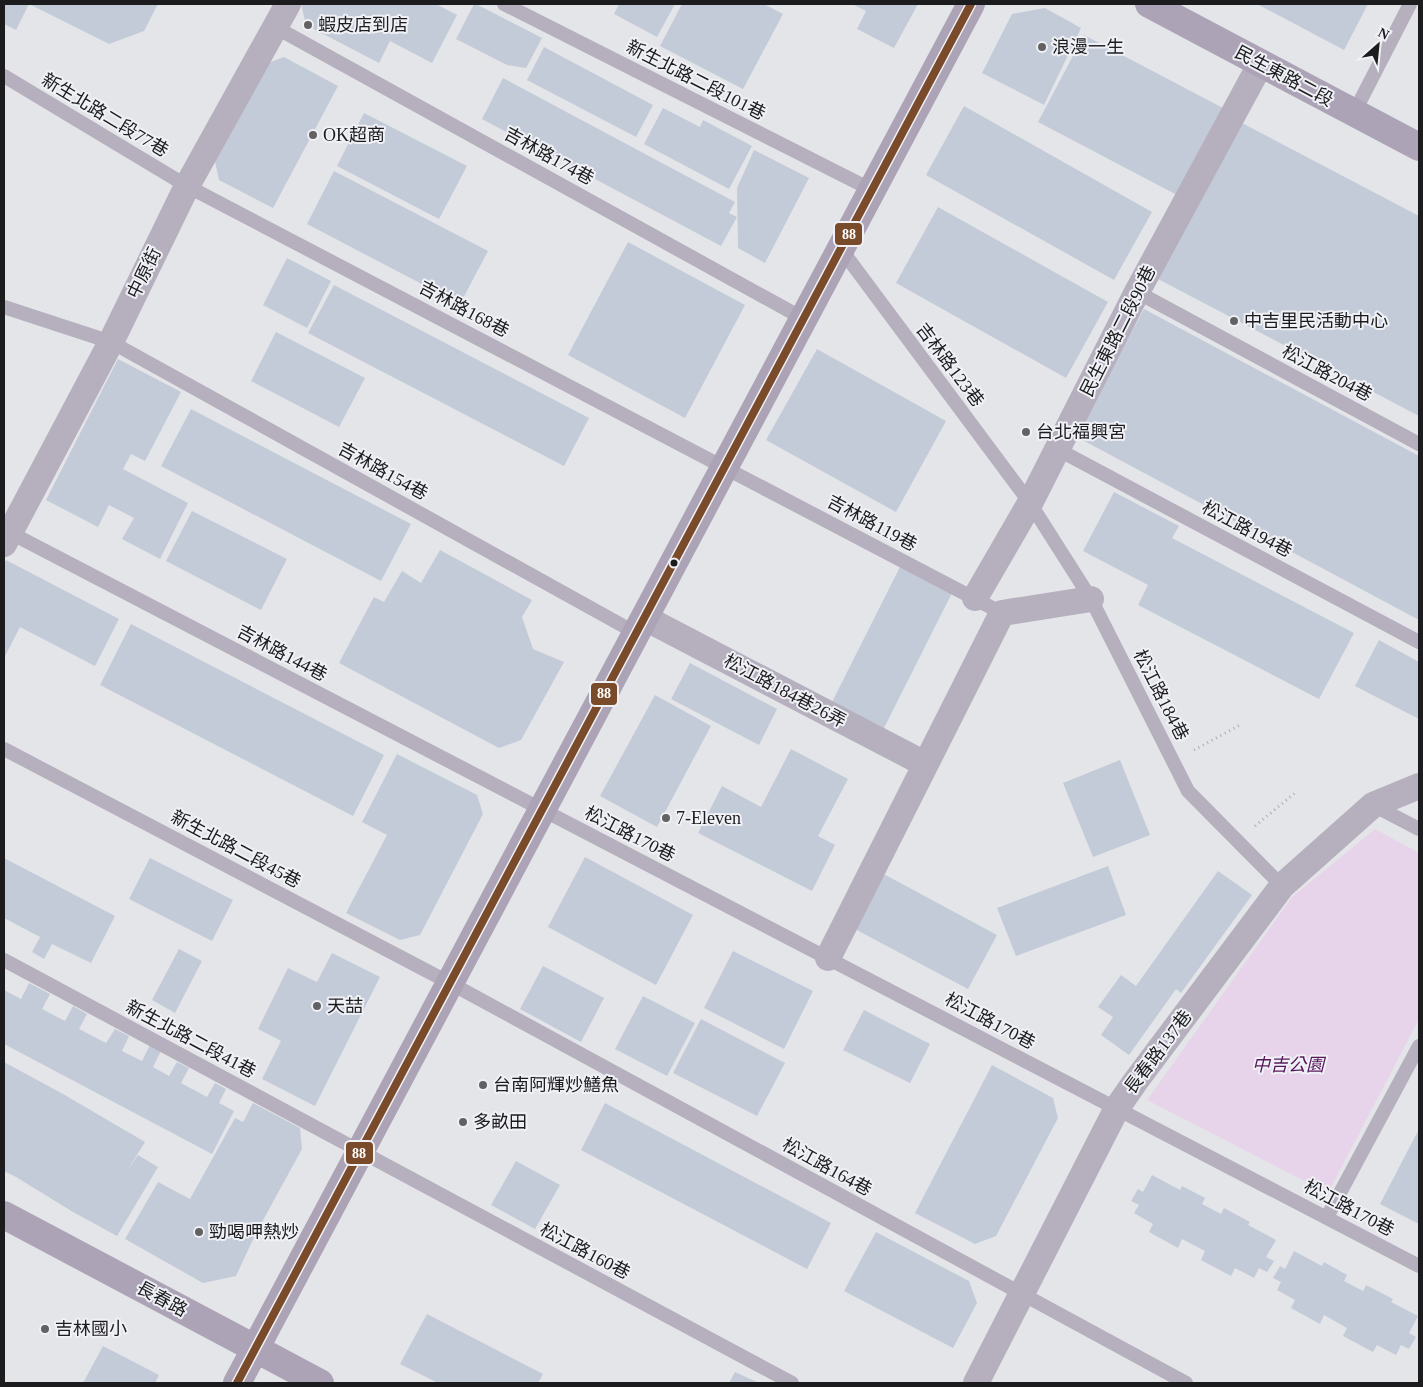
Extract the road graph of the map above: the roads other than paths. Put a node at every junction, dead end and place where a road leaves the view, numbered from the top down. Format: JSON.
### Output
{"nodes":[{"id":1,"x":288,"y":4,"type":"edge"},
{"id":2,"x":504,"y":4,"type":"edge"},
{"id":3,"x":971,"y":4,"type":"edge"},
{"id":4,"x":1149,"y":4,"type":"edge"},
{"id":5,"x":1410,"y":4,"type":"edge"},
{"id":6,"x":275,"y":27,"type":"junction"},
{"id":7,"x":1261,"y":64,"type":"junction"},
{"id":8,"x":4,"y":76,"type":"edge"},
{"id":9,"x":1354,"y":113,"type":"junction"},
{"id":10,"x":1419,"y":147,"type":"edge"},
{"id":11,"x":187,"y":186,"type":"junction"},
{"id":12,"x":872,"y":190,"type":"junction"},
{"id":13,"x":841,"y":249,"type":"junction"},
{"id":14,"x":1137,"y":292,"type":"junction"},
{"id":15,"x":4,"y":307,"type":"edge"},
{"id":16,"x":804,"y":318,"type":"junction"},
{"id":17,"x":111,"y":342,"type":"junction"},
{"id":18,"x":1419,"y":444,"type":"edge"},
{"id":19,"x":1057,"y":449,"type":"junction"},
{"id":20,"x":725,"y":467,"type":"junction"},
{"id":21,"x":1030,"y":503,"type":"junction"},
{"id":22,"x":6,"y":535,"type":"edge"},
{"id":23,"x":976,"y":598,"type":"junction"},
{"id":24,"x":1092,"y":599,"type":"junction"},
{"id":25,"x":1002,"y":612,"type":"junction"},
{"id":26,"x":640,"y":625,"type":"junction"},
{"id":27,"x":1419,"y":642,"type":"edge"},
{"id":28,"x":4,"y":749,"type":"edge"},
{"id":29,"x":925,"y":764,"type":"junction"},
{"id":30,"x":1419,"y":786,"type":"edge"},
{"id":31,"x":1373,"y":805,"type":"junction"},
{"id":32,"x":542,"y":810,"type":"junction"},
{"id":33,"x":1419,"y":829,"type":"edge"},
{"id":34,"x":1282,"y":886,"type":"junction"},
{"id":35,"x":828,"y":958,"type":"junction"},
{"id":36,"x":4,"y":960,"type":"edge"},
{"id":37,"x":450,"y":983,"type":"junction"},
{"id":38,"x":1419,"y":1046,"type":"edge"},
{"id":39,"x":1117,"y":1108,"type":"junction"},
{"id":40,"x":361,"y":1151,"type":"junction"},
{"id":41,"x":4,"y":1215,"type":"edge"},
{"id":42,"x":1327,"y":1217,"type":"junction"},
{"id":43,"x":1419,"y":1266,"type":"edge"},
{"id":44,"x":1022,"y":1294,"type":"junction"},
{"id":45,"x":255,"y":1349,"type":"junction"},
{"id":46,"x":237,"y":1383,"type":"edge"},
{"id":47,"x":320,"y":1383,"type":"edge"},
{"id":48,"x":792,"y":1383,"type":"edge"},
{"id":49,"x":976,"y":1383,"type":"edge"},
{"id":50,"x":1186,"y":1383,"type":"edge"}],
"edges":[{"from":1,"to":6,"type":"street","name":"中原街"},
{"from":2,"to":12,"type":"lane","name":"新生北路二段101巷"},
{"from":3,"to":12,"type":"street"},
{"from":4,"to":7,"type":"street","name":"民生東路二段"},
{"from":5,"to":9,"type":"lane"},
{"from":6,"to":11,"type":"street","name":"中原街"},
{"from":6,"to":16,"type":"lane","name":"吉林路174巷"},
{"from":7,"to":9,"type":"street","name":"民生東路二段"},
{"from":7,"to":14,"type":"street","name":"民生東路二段90巷"},
{"from":8,"to":11,"type":"lane","name":"新生北路二段77巷"},
{"from":9,"to":10,"type":"street","name":"民生東路二段"},
{"from":11,"to":17,"type":"street","name":"中原街"},
{"from":11,"to":20,"type":"lane","name":"吉林路168巷"},
{"from":12,"to":13,"type":"street"},
{"from":13,"to":16,"type":"street"},
{"from":13,"to":21,"type":"lane","name":"吉林路123巷"},
{"from":14,"to":18,"type":"lane","name":"松江路204巷"},
{"from":14,"to":19,"type":"street","name":"民生東路二段90巷"},
{"from":15,"to":17,"type":"lane","name":"吉林路154巷"},
{"from":16,"to":20,"type":"street"},
{"from":17,"to":22,"type":"street","name":"中原街"},
{"from":17,"to":26,"type":"lane","name":"吉林路154巷"},
{"from":19,"to":21,"type":"street","name":"民生東路二段90巷"},
{"from":19,"to":27,"type":"lane","name":"松江路194巷"},
{"from":20,"to":23,"type":"lane","name":"吉林路119巷"},
{"from":20,"to":26,"type":"street"},
{"from":21,"to":23,"type":"street","name":"民生東路二段90巷"},
{"from":21,"to":24,"type":"lane","name":"松江路184巷"},
{"from":22,"to":32,"type":"lane","name":"吉林路144巷"},
{"from":23,"to":25,"type":"lane","name":"吉林路119巷"},
{"from":24,"to":25,"type":"street"},
{"from":24,"to":34,"type":"lane","name":"松江路184巷"},
{"from":25,"to":29,"type":"street"},
{"from":26,"to":29,"type":"street","name":"松江路184巷26弄"},
{"from":26,"to":32,"type":"street"},
{"from":28,"to":37,"type":"lane","name":"新生北路二段45巷"},
{"from":29,"to":35,"type":"street"},
{"from":30,"to":31,"type":"street","name":"長春路137巷"},
{"from":31,"to":33,"type":"lane"},
{"from":31,"to":34,"type":"street","name":"長春路137巷"},
{"from":32,"to":35,"type":"lane","name":"松江路170巷"},
{"from":32,"to":37,"type":"street"},
{"from":34,"to":39,"type":"street","name":"長春路137巷"},
{"from":35,"to":39,"type":"lane","name":"松江路170巷"},
{"from":36,"to":40,"type":"lane","name":"新生北路二段41巷"},
{"from":37,"to":40,"type":"street"},
{"from":37,"to":44,"type":"lane","name":"松江路164巷"},
{"from":38,"to":42,"type":"lane"},
{"from":39,"to":42,"type":"lane","name":"松江路170巷"},
{"from":39,"to":44,"type":"street","name":"長春路137巷"},
{"from":40,"to":45,"type":"street"},
{"from":40,"to":48,"type":"lane","name":"松江路160巷"},
{"from":41,"to":45,"type":"street","name":"長春路"},
{"from":42,"to":43,"type":"lane","name":"松江路170巷"},
{"from":44,"to":49,"type":"street","name":"長春路137巷"},
{"from":44,"to":50,"type":"lane","name":"松江路164巷"},
{"from":45,"to":46,"type":"street"},
{"from":45,"to":47,"type":"street","name":"長春路"}]}
